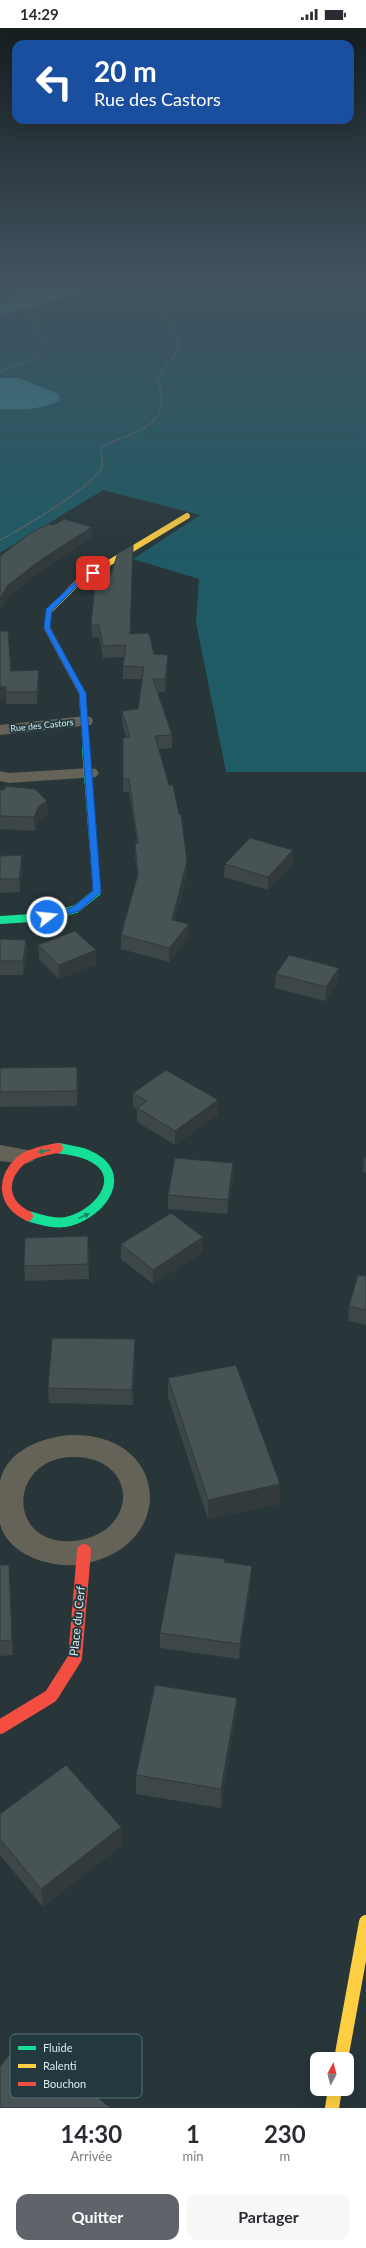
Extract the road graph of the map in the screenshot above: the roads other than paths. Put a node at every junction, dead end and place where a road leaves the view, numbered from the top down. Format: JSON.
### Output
{"nodes":[{"id":1,"x":187,"y":516,"type":"dead end"},
{"id":2,"x":85,"y":721,"type":"junction"},
{"id":3,"x":0,"y":730,"type":"edge"},
{"id":4,"x":90,"y":773,"type":"junction"},
{"id":5,"x":0,"y":776,"type":"edge"},
{"id":6,"x":0,"y":920,"type":"edge"},
{"id":7,"x":0,"y":1153,"type":"edge"},
{"id":8,"x":25,"y":1156,"type":"junction"},
{"id":9,"x":84,"y":1551,"type":"junction"},
{"id":10,"x":0,"y":1727,"type":"edge"},
{"id":11,"x":366,"y":1922,"type":"edge"},
{"id":12,"x":341,"y":2052,"type":"edge"},
{"id":13,"x":334,"y":2096,"type":"edge"},
{"id":14,"x":332,"y":2108,"type":"edge"}],
"edges":[{"from":1,"to":2,"type":"street","name":"Rue des Castors"},
{"from":2,"to":3,"type":"street","name":"Rue des Castors"},
{"from":2,"to":4,"type":"street","name":"Rue des Castors"},
{"from":4,"to":5,"type":"street"},
{"from":4,"to":6,"type":"street","name":"Rue des Castors"},
{"from":7,"to":8,"type":"street"},
{"from":8,"to":8,"type":"street","one_way":true},
{"from":9,"to":9,"type":"street"},
{"from":9,"to":10,"type":"street","name":"Place du Cerf"},
{"from":11,"to":12,"type":"street"},
{"from":13,"to":14,"type":"street"}]}
